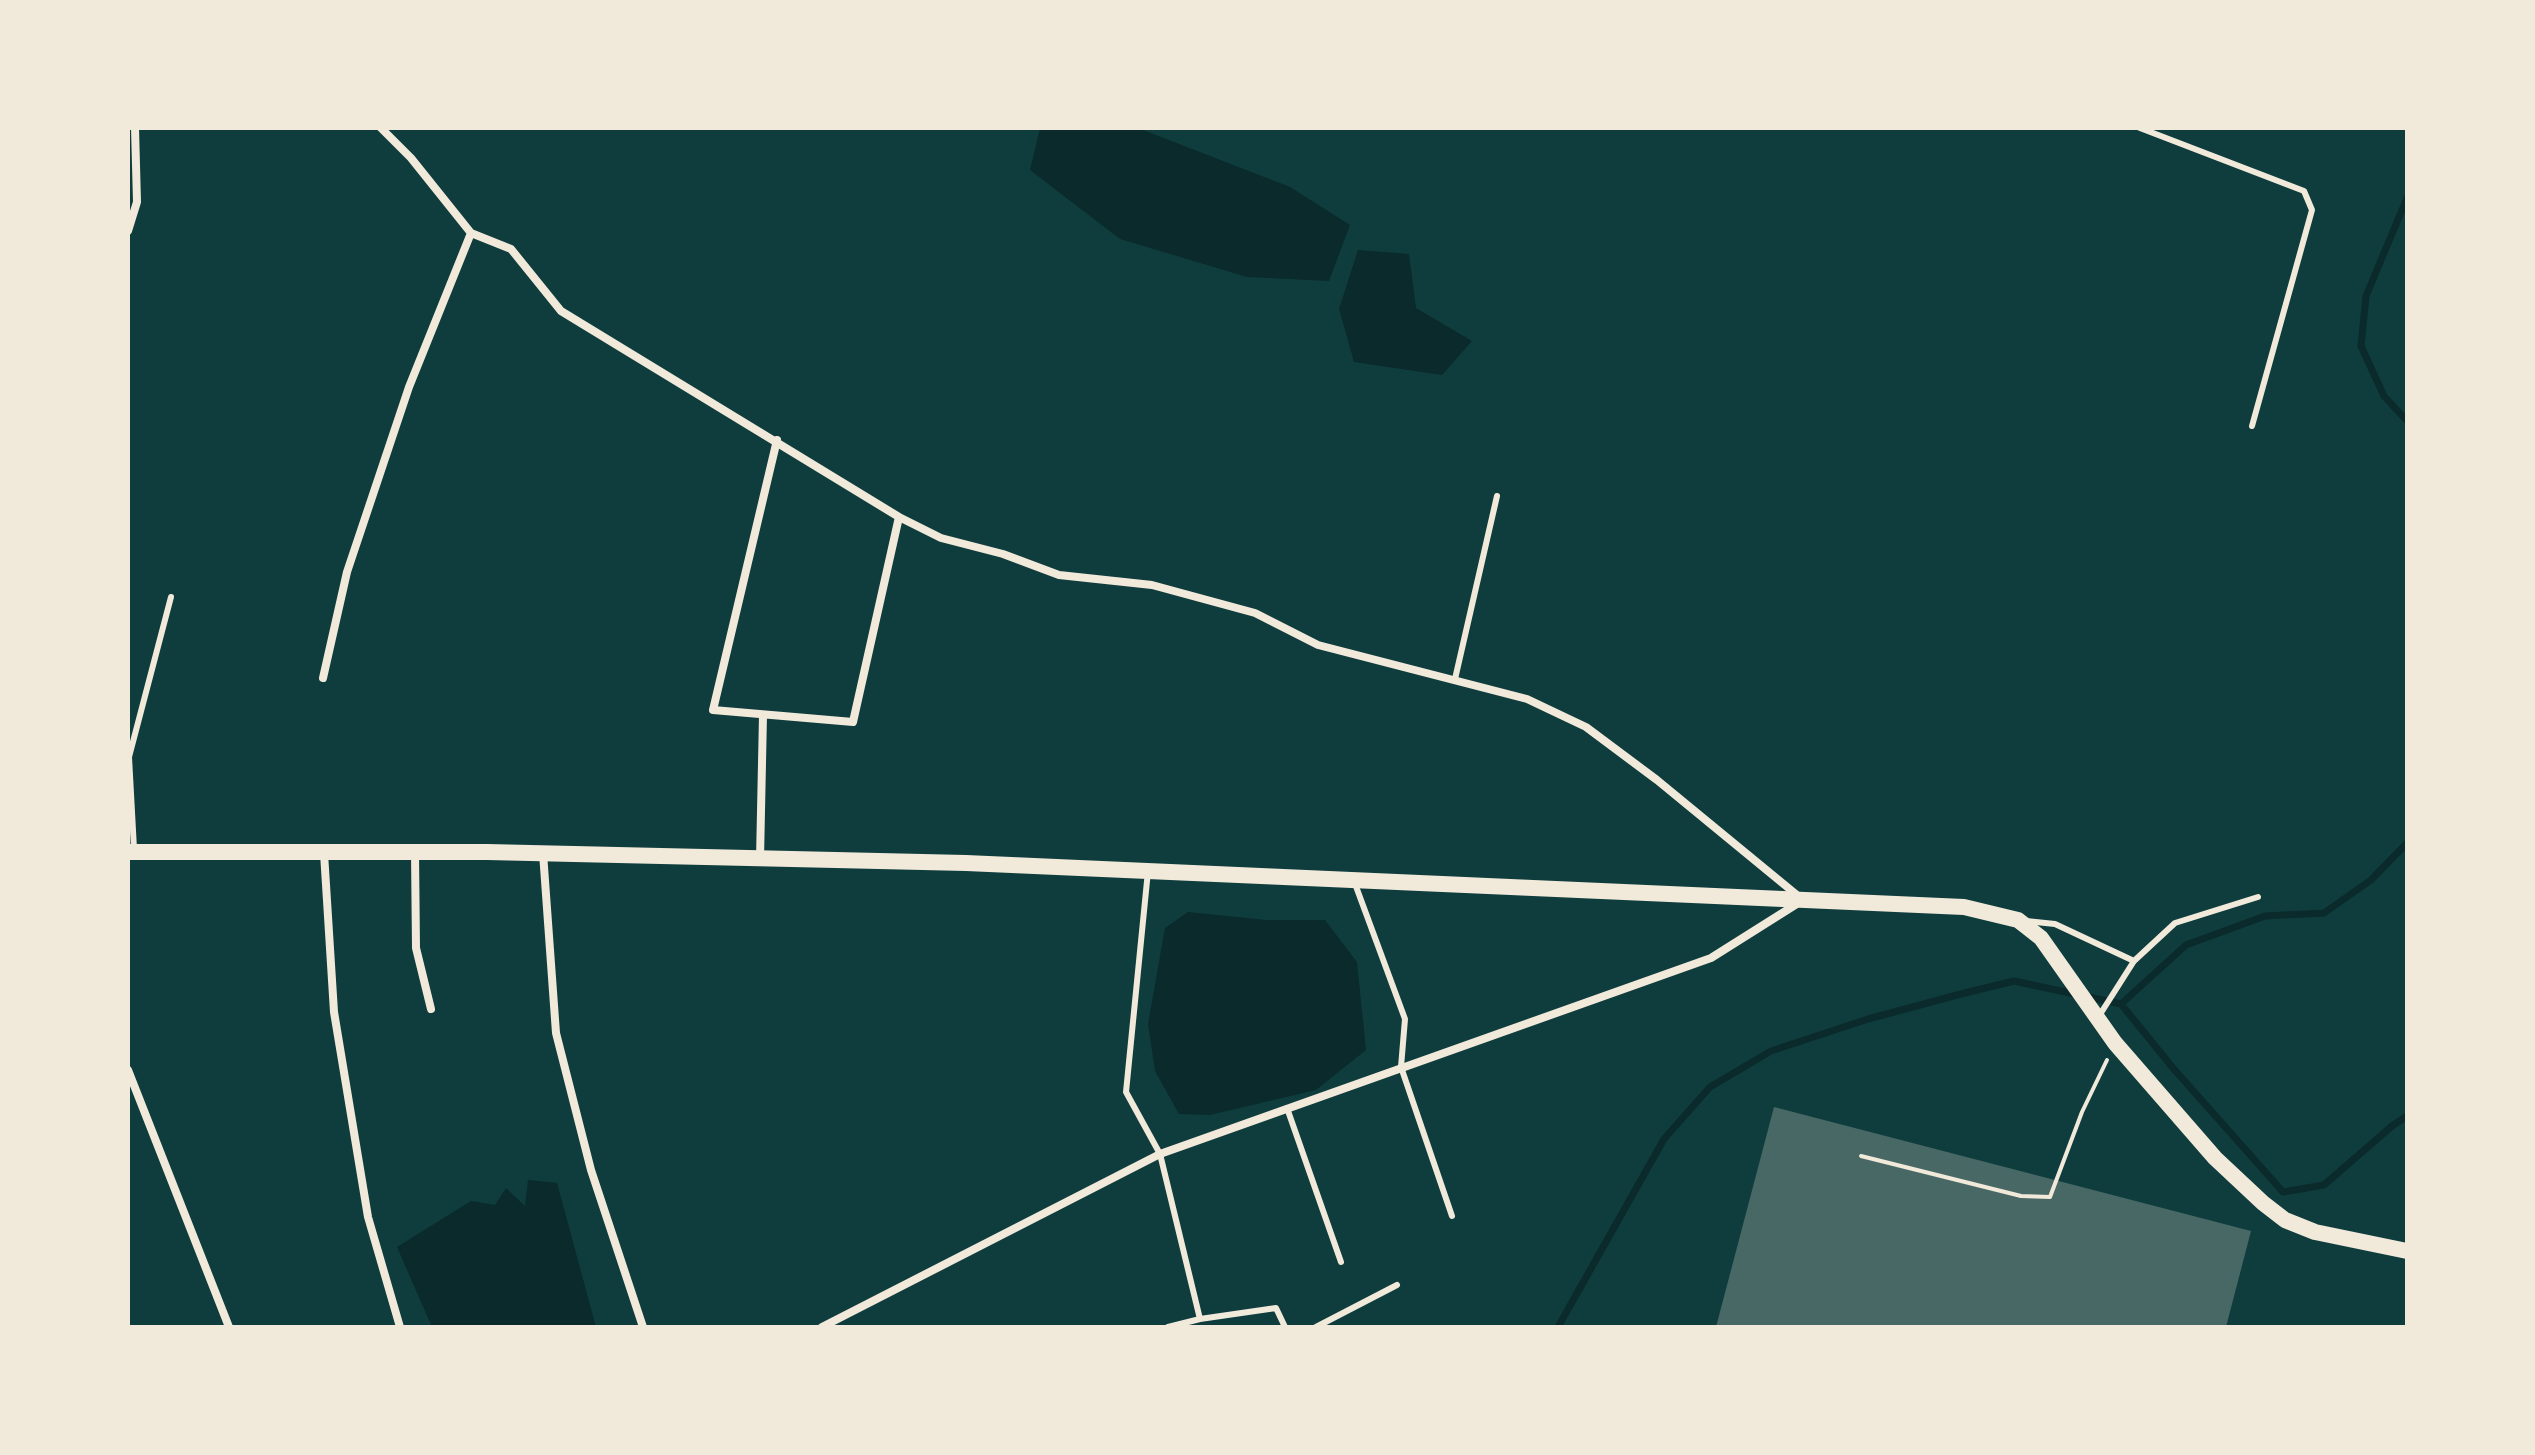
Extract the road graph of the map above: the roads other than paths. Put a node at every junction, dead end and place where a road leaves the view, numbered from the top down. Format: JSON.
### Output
{"nodes":[{"id":1,"x":135,"y":128,"type":"edge"},
{"id":2,"x":381,"y":128,"type":"edge"},
{"id":3,"x":2140,"y":128,"type":"edge"},
{"id":4,"x":128,"y":231,"type":"edge"},
{"id":5,"x":471,"y":233,"type":"junction"},
{"id":6,"x":2252,"y":426,"type":"dead end"},
{"id":7,"x":777,"y":440,"type":"junction"},
{"id":8,"x":1497,"y":496,"type":"dead end"},
{"id":9,"x":899,"y":517,"type":"junction"},
{"id":10,"x":171,"y":597,"type":"dead end"},
{"id":11,"x":323,"y":678,"type":"dead end"},
{"id":12,"x":1455,"y":679,"type":"junction"},
{"id":13,"x":763,"y":715,"type":"junction"},
{"id":14,"x":131,"y":852,"type":"edge"},
{"id":15,"x":324,"y":852,"type":"junction"},
{"id":16,"x":415,"y":852,"type":"junction"},
{"id":17,"x":543,"y":853,"type":"junction"},
{"id":18,"x":760,"y":859,"type":"junction"},
{"id":19,"x":1148,"y":871,"type":"junction"},
{"id":20,"x":1353,"y":880,"type":"junction"},
{"id":21,"x":2258,"y":897,"type":"dead end"},
{"id":22,"x":1803,"y":900,"type":"junction"},
{"id":23,"x":2018,"y":920,"type":"junction"},
{"id":24,"x":2134,"y":961,"type":"junction"},
{"id":25,"x":431,"y":1009,"type":"dead end"},
{"id":26,"x":2097,"y":1018,"type":"junction"},
{"id":27,"x":1401,"y":1067,"type":"junction"},
{"id":28,"x":128,"y":1070,"type":"edge"},
{"id":29,"x":1287,"y":1108,"type":"junction"},
{"id":30,"x":1160,"y":1154,"type":"junction"},
{"id":31,"x":1452,"y":1216,"type":"dead end"},
{"id":32,"x":2407,"y":1251,"type":"edge"},
{"id":33,"x":1341,"y":1262,"type":"dead end"},
{"id":34,"x":1397,"y":1285,"type":"dead end"},
{"id":35,"x":1200,"y":1319,"type":"junction"},
{"id":36,"x":229,"y":1327,"type":"edge"},
{"id":37,"x":400,"y":1327,"type":"edge"},
{"id":38,"x":643,"y":1327,"type":"edge"},
{"id":39,"x":822,"y":1327,"type":"edge"},
{"id":40,"x":1168,"y":1327,"type":"edge"},
{"id":41,"x":1285,"y":1327,"type":"edge"},
{"id":42,"x":1316,"y":1327,"type":"edge"}],
"edges":[{"from":1,"to":4,"type":"street"},
{"from":2,"to":5,"type":"street"},
{"from":3,"to":6,"type":"lane"},
{"from":5,"to":7,"type":"street"},
{"from":5,"to":11,"type":"street"},
{"from":7,"to":9,"type":"street"},
{"from":7,"to":13,"type":"street"},
{"from":8,"to":12,"type":"lane"},
{"from":9,"to":12,"type":"street"},
{"from":9,"to":13,"type":"street"},
{"from":10,"to":14,"type":"lane"},
{"from":12,"to":22,"type":"street"},
{"from":13,"to":18,"type":"street"},
{"from":14,"to":15,"type":"main road"},
{"from":15,"to":16,"type":"main road"},
{"from":15,"to":37,"type":"street"},
{"from":16,"to":17,"type":"main road"},
{"from":16,"to":25,"type":"street"},
{"from":17,"to":18,"type":"main road"},
{"from":17,"to":38,"type":"street"},
{"from":18,"to":19,"type":"main road"},
{"from":19,"to":20,"type":"main road"},
{"from":19,"to":30,"type":"lane"},
{"from":20,"to":22,"type":"main road"},
{"from":20,"to":27,"type":"lane"},
{"from":21,"to":24,"type":"lane"},
{"from":22,"to":23,"type":"main road"},
{"from":22,"to":27,"type":"street"},
{"from":23,"to":24,"type":"lane"},
{"from":23,"to":26,"type":"main road"},
{"from":24,"to":26,"type":"lane"},
{"from":26,"to":32,"type":"main road"},
{"from":27,"to":29,"type":"street"},
{"from":27,"to":31,"type":"lane"},
{"from":28,"to":36,"type":"street"},
{"from":29,"to":30,"type":"street"},
{"from":29,"to":33,"type":"lane"},
{"from":30,"to":35,"type":"lane"},
{"from":30,"to":39,"type":"street"},
{"from":34,"to":42,"type":"lane"},
{"from":35,"to":40,"type":"lane"},
{"from":35,"to":41,"type":"lane"}]}
